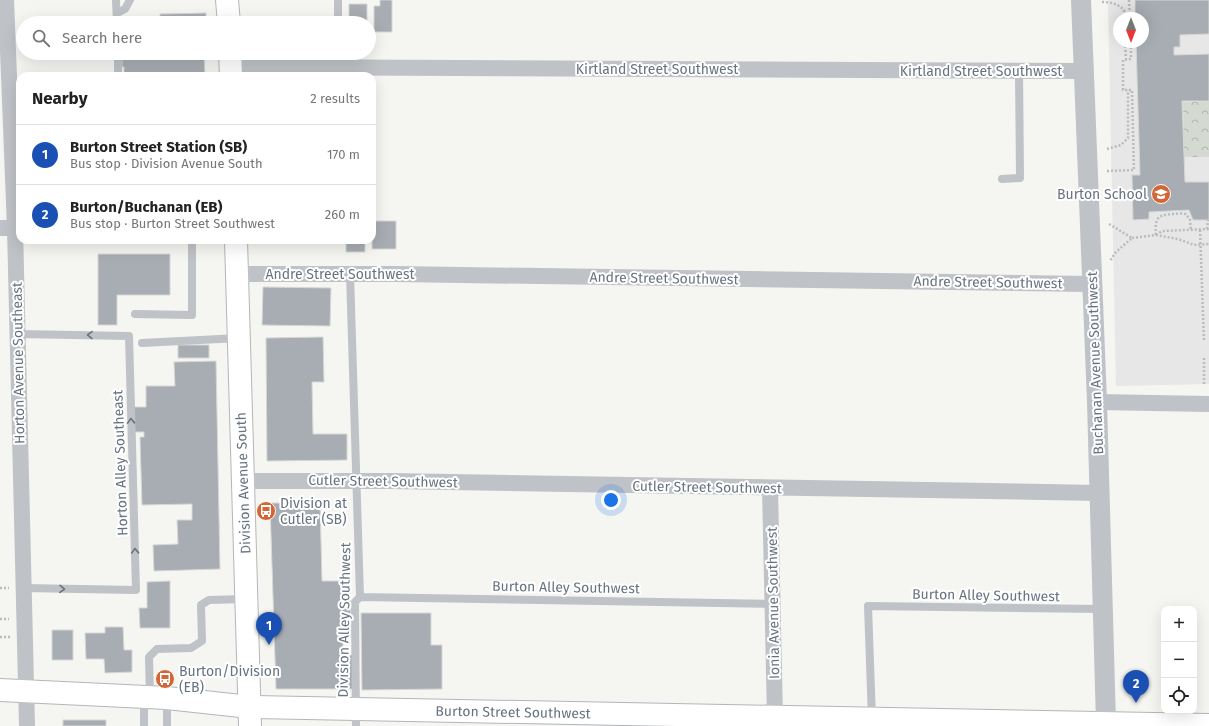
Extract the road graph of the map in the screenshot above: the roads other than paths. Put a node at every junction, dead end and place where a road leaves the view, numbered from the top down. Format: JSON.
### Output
{"nodes":[{"id":1,"x":6,"y":0,"type":"edge"},
{"id":2,"x":116,"y":0,"type":"edge"},
{"id":3,"x":130,"y":0,"type":"edge"},
{"id":4,"x":228,"y":0,"type":"edge"},
{"id":5,"x":338,"y":0,"type":"edge"},
{"id":6,"x":1081,"y":0,"type":"edge"},
{"id":7,"x":117,"y":13,"type":"joint"},
{"id":8,"x":229,"y":16,"type":"edge"},
{"id":9,"x":338,"y":16,"type":"edge"},
{"id":10,"x":118,"y":60,"type":"edge"},
{"id":11,"x":339,"y":60,"type":"edge"},
{"id":12,"x":231,"y":65,"type":"edge"},
{"id":13,"x":1019,"y":71,"type":"junction"},
{"id":14,"x":1083,"y":71,"type":"junction"},
{"id":15,"x":118,"y":72,"type":"edge"},
{"id":16,"x":1002,"y":180,"type":"dead end"},
{"id":17,"x":12,"y":228,"type":"edge"},
{"id":18,"x":192,"y":244,"type":"edge"},
{"id":19,"x":236,"y":244,"type":"edge"},
{"id":20,"x":237,"y":274,"type":"junction"},
{"id":21,"x":350,"y":274,"type":"junction"},
{"id":22,"x":1091,"y":284,"type":"junction"},
{"id":23,"x":135,"y":314,"type":"dead end"},
{"id":24,"x":18,"y":334,"type":"junction"},
{"id":25,"x":240,"y":338,"type":"junction"},
{"id":26,"x":142,"y":344,"type":"dead end"},
{"id":27,"x":1097,"y":402,"type":"junction"},
{"id":28,"x":1209,"y":404,"type":"edge"},
{"id":29,"x":242,"y":481,"type":"junction"},
{"id":30,"x":357,"y":481,"type":"junction"},
{"id":31,"x":770,"y":488,"type":"junction"},
{"id":32,"x":1100,"y":493,"type":"junction"},
{"id":33,"x":16,"y":588,"type":"junction"},
{"id":34,"x":360,"y":597,"type":"junction"},
{"id":35,"x":246,"y":598,"type":"junction"},
{"id":36,"x":773,"y":604,"type":"junction"},
{"id":37,"x":1103,"y":609,"type":"junction"},
{"id":38,"x":0,"y":690,"type":"edge"},
{"id":39,"x":26,"y":690,"type":"junction"},
{"id":40,"x":154,"y":698,"type":"junction"},
{"id":41,"x":250,"y":716,"type":"edge"},
{"id":42,"x":356,"y":718,"type":"edge"},
{"id":43,"x":775,"y":718,"type":"junction"},
{"id":44,"x":872,"y":719,"type":"junction"},
{"id":45,"x":1106,"y":725,"type":"edge"},
{"id":46,"x":1209,"y":725,"type":"edge"},
{"id":47,"x":27,"y":726,"type":"edge"},
{"id":48,"x":144,"y":726,"type":"edge"},
{"id":49,"x":166,"y":726,"type":"edge"}],
"edges":[{"from":1,"to":17,"type":"street","name":"Horton Avenue Southeast"},
{"from":2,"to":7,"type":"lane"},
{"from":3,"to":7,"type":"lane"},
{"from":4,"to":8,"type":"main road"},
{"from":5,"to":9,"type":"lane"},
{"from":6,"to":14,"type":"street","name":"Buchanan Avenue Southwest"},
{"from":10,"to":15,"type":"lane"},
{"from":11,"to":12,"type":"street","name":"Kirtland Street Southwest"},
{"from":11,"to":13,"type":"street","name":"Kirtland Street Southwest"},
{"from":13,"to":14,"type":"street","name":"Kirtland Street Southwest"},
{"from":13,"to":16,"type":"lane"},
{"from":14,"to":22,"type":"street","name":"Buchanan Avenue Southwest"},
{"from":17,"to":24,"type":"street","name":"Horton Avenue Southeast"},
{"from":18,"to":23,"type":"lane"},
{"from":19,"to":20,"type":"main road","name":"Division Avenue South"},
{"from":20,"to":21,"type":"street","name":"Andre Street Southwest"},
{"from":20,"to":25,"type":"main road","name":"Division Avenue South"},
{"from":21,"to":22,"type":"street","name":"Andre Street Southwest"},
{"from":21,"to":30,"type":"lane","name":"Division Alley Southwest"},
{"from":22,"to":27,"type":"street","name":"Buchanan Avenue Southwest"},
{"from":24,"to":33,"type":"street","name":"Horton Avenue Southeast"},
{"from":33,"to":24,"type":"lane","name":"Horton Alley Southeast","one_way":true},
{"from":25,"to":26,"type":"lane"},
{"from":25,"to":29,"type":"main road","name":"Division Avenue South"},
{"from":27,"to":28,"type":"street"},
{"from":27,"to":32,"type":"street","name":"Buchanan Avenue Southwest"},
{"from":29,"to":30,"type":"street","name":"Cutler Street Southwest"},
{"from":29,"to":35,"type":"main road","name":"Division Avenue South"},
{"from":30,"to":31,"type":"street","name":"Cutler Street Southwest"},
{"from":30,"to":34,"type":"lane","name":"Division Alley Southwest"},
{"from":31,"to":32,"type":"street","name":"Cutler Street Southwest"},
{"from":31,"to":36,"type":"street","name":"Ionia Avenue Southwest"},
{"from":32,"to":37,"type":"street","name":"Buchanan Avenue Southwest"},
{"from":33,"to":39,"type":"street","name":"Horton Avenue Southeast"},
{"from":34,"to":36,"type":"lane","name":"Burton Alley Southwest"},
{"from":34,"to":42,"type":"lane","name":"Division Alley Southwest"},
{"from":35,"to":40,"type":"lane"},
{"from":35,"to":41,"type":"main road","name":"Division Avenue South"},
{"from":36,"to":43,"type":"street","name":"Ionia Avenue Southwest"},
{"from":37,"to":44,"type":"lane","name":"Burton Alley Southwest"},
{"from":37,"to":45,"type":"street","name":"Buchanan Avenue Southwest"},
{"from":38,"to":39,"type":"main road","name":"Burton Street Southwest"},
{"from":39,"to":40,"type":"main road","name":"Burton Street Southwest"},
{"from":39,"to":47,"type":"street","name":"Horton Avenue Southeast"},
{"from":40,"to":41,"type":"main road","name":"Burton Street Southwest"},
{"from":40,"to":48,"type":"lane"},
{"from":40,"to":49,"type":"lane"},
{"from":41,"to":42,"type":"main road","name":"Burton Street Southwest"},
{"from":42,"to":43,"type":"main road","name":"Burton Street Southwest"},
{"from":43,"to":44,"type":"main road","name":"Burton Street Southwest"},
{"from":44,"to":45,"type":"main road","name":"Burton Street Southwest"},
{"from":45,"to":46,"type":"main road","name":"Burton Street Southwest"}]}
